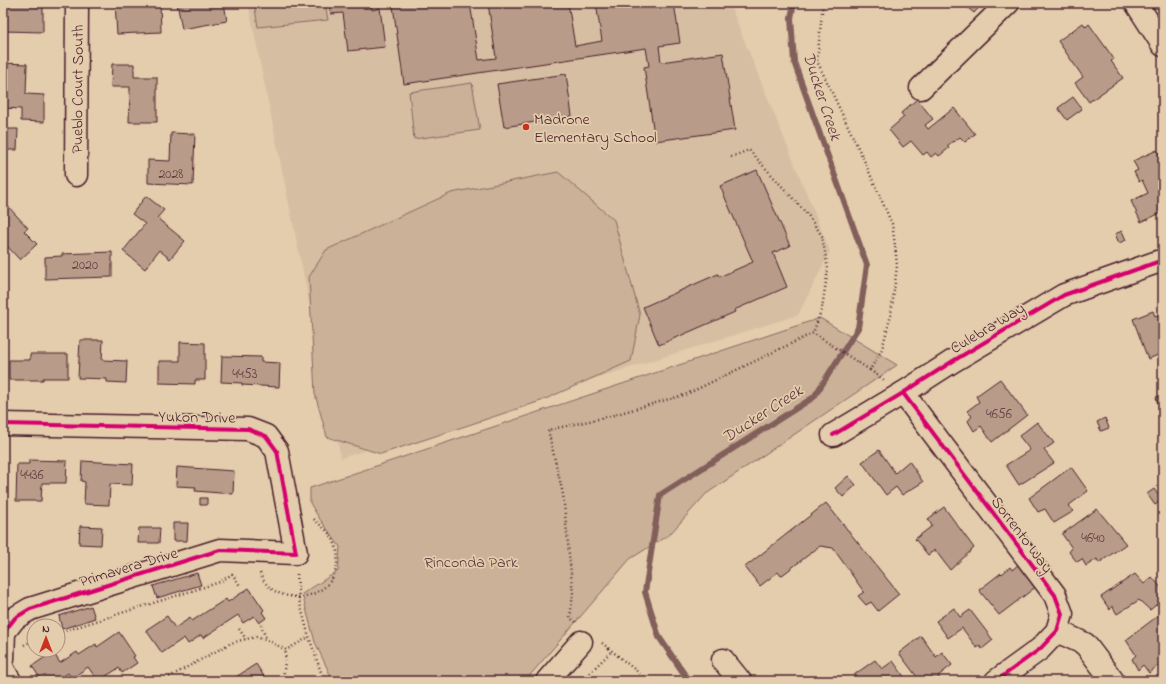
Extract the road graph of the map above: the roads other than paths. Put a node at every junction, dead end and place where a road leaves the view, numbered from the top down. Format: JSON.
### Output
{"nodes":[{"id":1,"x":77,"y":3,"type":"edge"},
{"id":2,"x":1008,"y":3,"type":"edge"},
{"id":3,"x":1136,"y":3,"type":"edge"},
{"id":4,"x":1163,"y":45,"type":"edge"},
{"id":5,"x":921,"y":88,"type":"dead end"},
{"id":6,"x":76,"y":175,"type":"dead end"},
{"id":7,"x":1163,"y":260,"type":"edge"},
{"id":8,"x":903,"y":393,"type":"junction"},
{"id":9,"x":3,"y":424,"type":"edge"},
{"id":10,"x":833,"y":435,"type":"dead end"},
{"id":11,"x":296,"y":553,"type":"joint"},
{"id":12,"x":1057,"y":631,"type":"junction"},
{"id":13,"x":587,"y":637,"type":"road end"},
{"id":14,"x":3,"y":659,"type":"edge"},
{"id":15,"x":723,"y":660,"type":"dead end"},
{"id":16,"x":3,"y":669,"type":"edge"},
{"id":17,"x":10,"y":681,"type":"edge"},
{"id":18,"x":547,"y":681,"type":"edge"},
{"id":19,"x":740,"y":681,"type":"edge"},
{"id":20,"x":996,"y":681,"type":"edge"},
{"id":21,"x":1113,"y":681,"type":"edge"}],
"edges":[{"from":1,"to":6,"type":"street","name":"Pueblo Court South"},
{"from":2,"to":5,"type":"street"},
{"from":3,"to":4,"type":"street"},
{"from":7,"to":8,"type":"street","name":"Culebra Way"},
{"from":8,"to":10,"type":"street","name":"Culebra Way"},
{"from":8,"to":12,"type":"street","name":"Sorrento Way"},
{"from":9,"to":11,"type":"street","name":"Yukon Drive"},
{"from":11,"to":14,"type":"street","name":"Primavera Drive"},
{"from":12,"to":20,"type":"street"},
{"from":12,"to":21,"type":"street"},
{"from":13,"to":18,"type":"street"},
{"from":15,"to":19,"type":"street"},
{"from":16,"to":17,"type":"street"}]}
